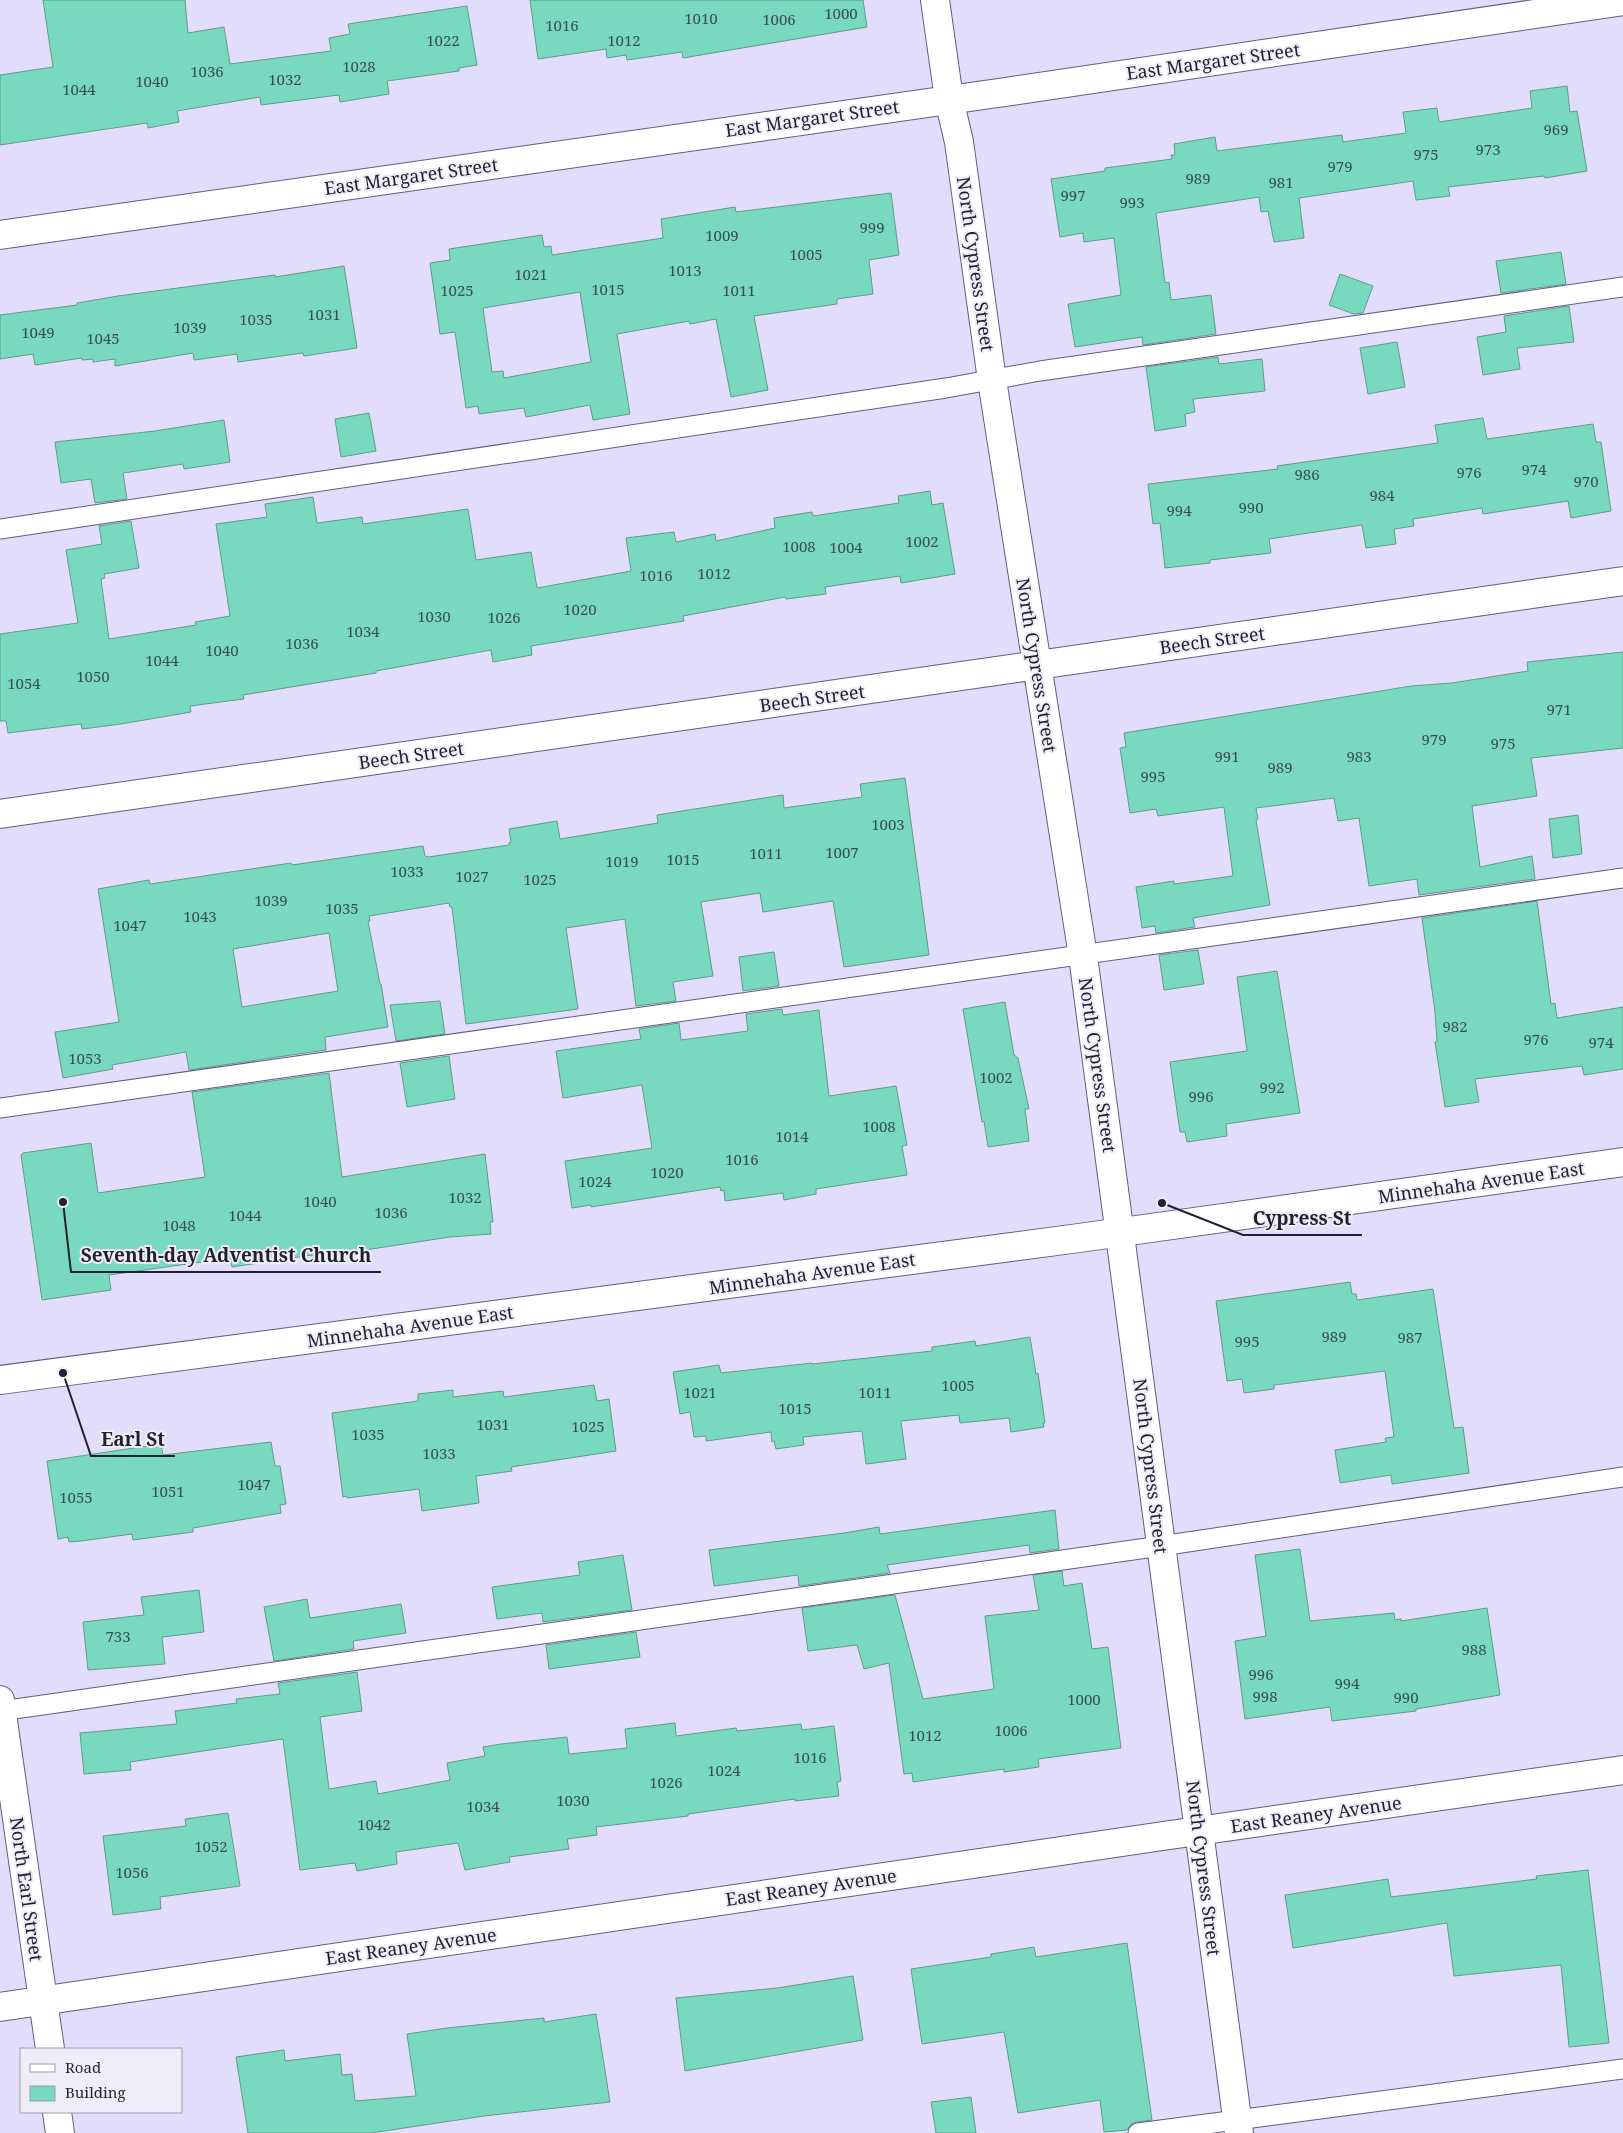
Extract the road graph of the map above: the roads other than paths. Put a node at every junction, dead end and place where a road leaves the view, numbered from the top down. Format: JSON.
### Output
{"nodes":[{"id":1,"x":935,"y":0,"type":"edge"},
{"id":2,"x":1623,"y":1,"type":"edge"},
{"id":3,"x":949,"y":99,"type":"junction"},
{"id":4,"x":0,"y":235,"type":"edge"},
{"id":5,"x":1623,"y":287,"type":"edge"},
{"id":6,"x":992,"y":380,"type":"junction"},
{"id":7,"x":0,"y":529,"type":"edge"},
{"id":8,"x":1623,"y":581,"type":"edge"},
{"id":9,"x":1037,"y":666,"type":"junction"},
{"id":10,"x":0,"y":814,"type":"edge"},
{"id":11,"x":1623,"y":878,"type":"edge"},
{"id":12,"x":1083,"y":956,"type":"junction"},
{"id":13,"x":0,"y":1108,"type":"edge"},
{"id":14,"x":1623,"y":1162,"type":"edge"},
{"id":15,"x":1120,"y":1232,"type":"junction"},
{"id":16,"x":0,"y":1380,"type":"edge"},
{"id":17,"x":1623,"y":1477,"type":"edge"},
{"id":18,"x":1161,"y":1546,"type":"junction"},
{"id":19,"x":0,"y":1708,"type":"edge"},
{"id":20,"x":1623,"y":1770,"type":"edge"},
{"id":21,"x":1199,"y":1830,"type":"junction"},
{"id":22,"x":44,"y":2001,"type":"junction"},
{"id":23,"x":0,"y":2007,"type":"edge"},
{"id":24,"x":50,"y":2048,"type":"edge"},
{"id":25,"x":1623,"y":2070,"type":"edge"},
{"id":26,"x":57,"y":2113,"type":"edge"},
{"id":27,"x":1238,"y":2126,"type":"edge"},
{"id":28,"x":60,"y":2133,"type":"edge"},
{"id":29,"x":1138,"y":2133,"type":"edge"}],
"edges":[{"from":1,"to":3,"type":"street","name":"North Cypress Street"},
{"from":2,"to":3,"type":"street","name":"East Margaret Street"},
{"from":3,"to":4,"type":"street","name":"East Margaret Street"},
{"from":3,"to":6,"type":"street","name":"North Cypress Street"},
{"from":5,"to":6,"type":"lane"},
{"from":6,"to":7,"type":"lane"},
{"from":6,"to":9,"type":"street","name":"North Cypress Street"},
{"from":8,"to":9,"type":"street","name":"Beech Street"},
{"from":9,"to":10,"type":"street","name":"Beech Street"},
{"from":9,"to":12,"type":"street","name":"North Cypress Street"},
{"from":11,"to":12,"type":"lane"},
{"from":12,"to":13,"type":"lane"},
{"from":12,"to":15,"type":"street","name":"North Cypress Street"},
{"from":14,"to":15,"type":"street","name":"Minnehaha Avenue East"},
{"from":15,"to":16,"type":"street","name":"Minnehaha Avenue East"},
{"from":15,"to":18,"type":"street","name":"North Cypress Street"},
{"from":17,"to":18,"type":"lane"},
{"from":18,"to":19,"type":"lane"},
{"from":18,"to":21,"type":"street","name":"North Cypress Street"},
{"from":19,"to":22,"type":"street","name":"North Earl Street"},
{"from":20,"to":21,"type":"street","name":"East Reaney Avenue"},
{"from":21,"to":22,"type":"street","name":"East Reaney Avenue"},
{"from":21,"to":27,"type":"street","name":"North Cypress Street"},
{"from":22,"to":23,"type":"street","name":"East Reaney Avenue"},
{"from":22,"to":24,"type":"street","name":"North Earl Street"},
{"from":25,"to":27,"type":"lane"},
{"from":26,"to":28,"type":"street"},
{"from":27,"to":29,"type":"lane"}]}
